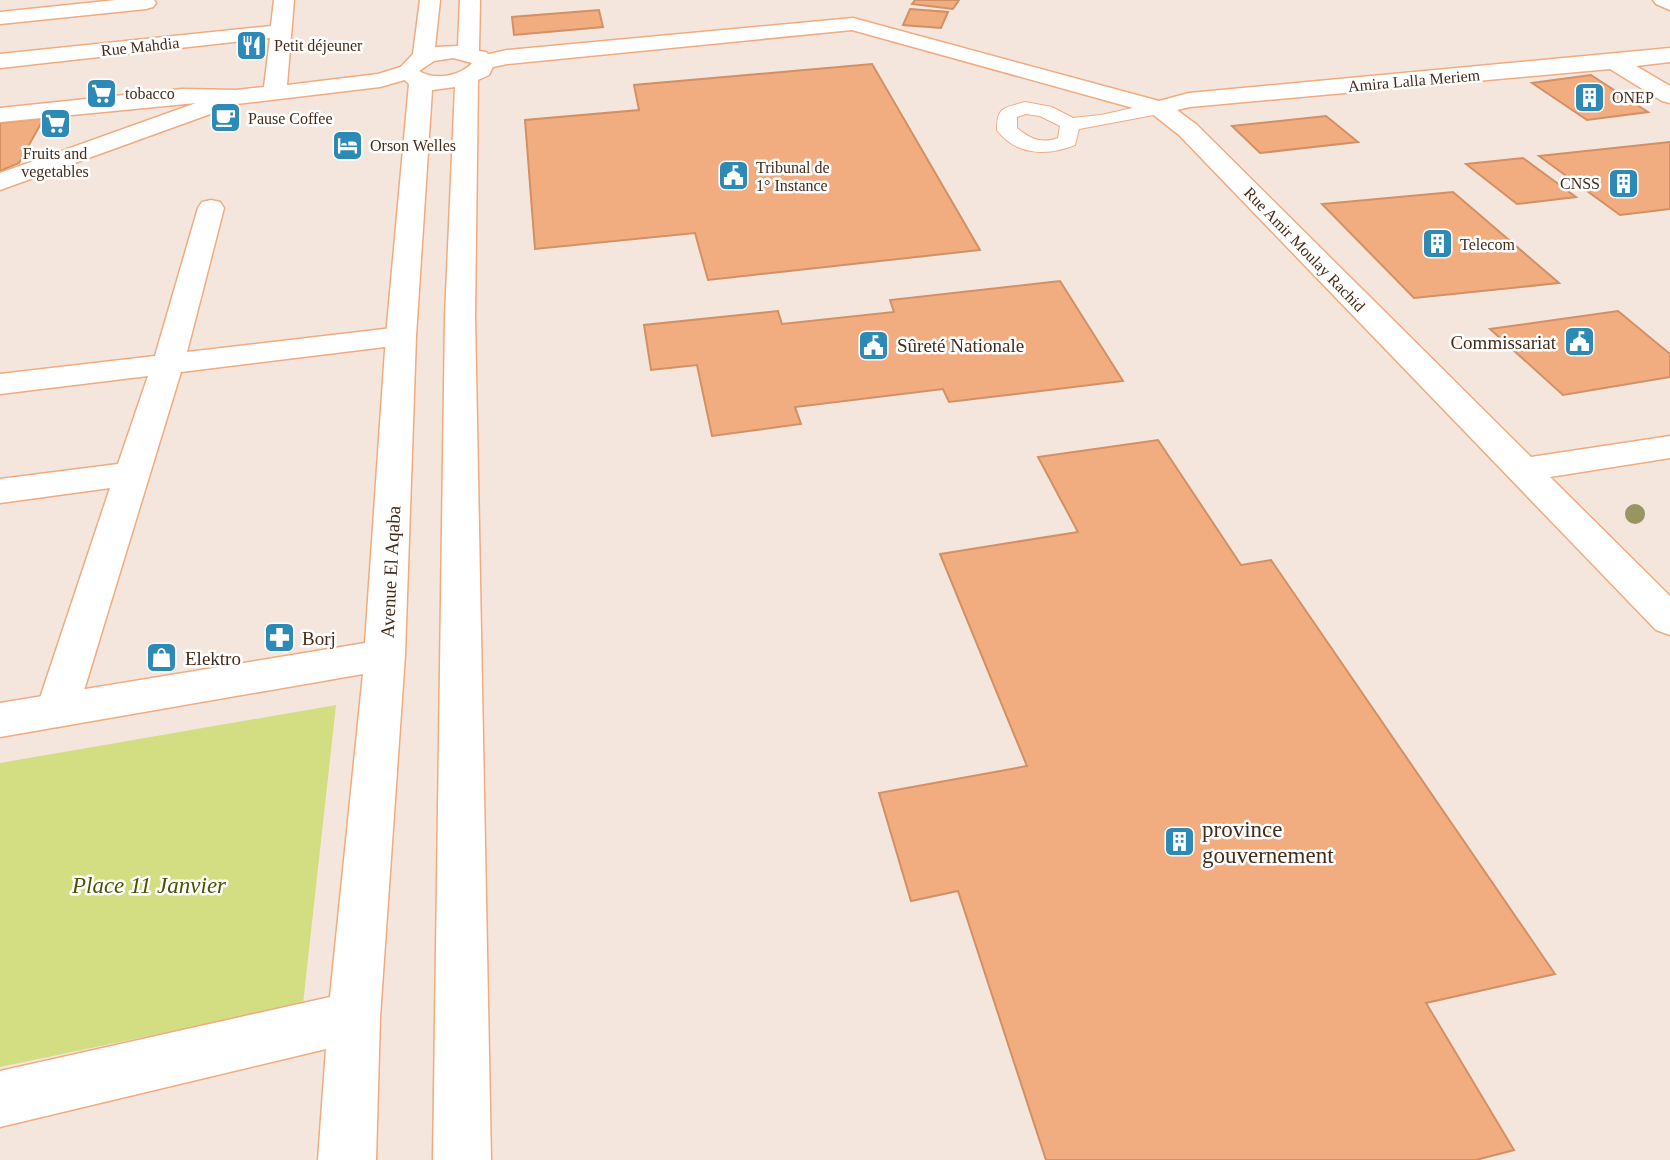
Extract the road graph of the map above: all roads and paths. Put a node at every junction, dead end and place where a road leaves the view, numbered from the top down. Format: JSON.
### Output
{"nodes":[{"id":1,"x":284,"y":0,"type":"edge"},
{"id":2,"x":430,"y":0,"type":"edge"},
{"id":3,"x":470,"y":0,"type":"edge"},
{"id":4,"x":1663,"y":0,"type":"edge"},
{"id":5,"x":147,"y":1,"type":"edge"},
{"id":6,"x":1670,"y":4,"type":"edge"},
{"id":7,"x":25,"y":8,"type":"edge"},
{"id":8,"x":0,"y":18,"type":"edge"},
{"id":9,"x":281,"y":31,"type":"junction"},
{"id":10,"x":135,"y":47,"type":"junction"},
{"id":11,"x":1670,"y":55,"type":"edge"},
{"id":12,"x":0,"y":61,"type":"edge"},
{"id":13,"x":1614,"y":62,"type":"junction"},
{"id":14,"x":473,"y":64,"type":"junction"},
{"id":15,"x":417,"y":70,"type":"junction"},
{"id":16,"x":275,"y":93,"type":"junction"},
{"id":17,"x":1670,"y":96,"type":"edge"},
{"id":18,"x":236,"y":97,"type":"junction"},
{"id":19,"x":113,"y":103,"type":"junction"},
{"id":20,"x":1159,"y":108,"type":"junction"},
{"id":21,"x":0,"y":115,"type":"edge"},
{"id":22,"x":1069,"y":124,"type":"dead end"},
{"id":23,"x":0,"y":183,"type":"edge"},
{"id":24,"x":211,"y":208,"type":"dead end"},
{"id":25,"x":401,"y":336,"type":"junction"},
{"id":26,"x":168,"y":364,"type":"junction"},
{"id":27,"x":0,"y":384,"type":"edge"},
{"id":28,"x":1670,"y":447,"type":"edge"},
{"id":29,"x":1521,"y":470,"type":"junction"},
{"id":30,"x":132,"y":474,"type":"junction"},
{"id":31,"x":0,"y":491,"type":"edge"},
{"id":32,"x":1670,"y":620,"type":"edge"},
{"id":33,"x":385,"y":655,"type":"junction"},
{"id":34,"x":57,"y":710,"type":"junction"},
{"id":35,"x":0,"y":720,"type":"edge"},
{"id":36,"x":354,"y":1017,"type":"junction"},
{"id":37,"x":0,"y":1098,"type":"edge"},
{"id":38,"x":347,"y":1160,"type":"edge"},
{"id":39,"x":463,"y":1160,"type":"edge"}],
"edges":[{"from":1,"to":9,"type":"street"},
{"from":2,"to":15,"type":"street","name":"Avenue El Aqaba"},
{"from":3,"to":14,"type":"street"},
{"from":4,"to":6,"type":"street"},
{"from":5,"to":7,"type":"street"},
{"from":5,"to":10,"type":"street"},
{"from":7,"to":8,"type":"street"},
{"from":9,"to":10,"type":"street","name":"Rue Mahdia"},
{"from":9,"to":16,"type":"street"},
{"from":10,"to":12,"type":"street","name":"Rue Mahdia"},
{"from":10,"to":19,"type":"street"},
{"from":11,"to":13,"type":"street","name":"Amira Lalla Meriem"},
{"from":13,"to":17,"type":"street"},
{"from":13,"to":20,"type":"street","name":"Amira Lalla Meriem"},
{"from":14,"to":15,"type":"street"},
{"from":14,"to":20,"type":"street","name":"Rue Amir Moulay Rachid"},
{"from":14,"to":39,"type":"street"},
{"from":15,"to":16,"type":"street"},
{"from":15,"to":25,"type":"street","name":"Avenue El Aqaba"},
{"from":16,"to":18,"type":"street"},
{"from":18,"to":19,"type":"street"},
{"from":18,"to":23,"type":"street"},
{"from":19,"to":21,"type":"street"},
{"from":20,"to":22,"type":"lane"},
{"from":20,"to":29,"type":"street","name":"Rue Amir Moulay Rachid"},
{"from":24,"to":26,"type":"street"},
{"from":25,"to":26,"type":"street"},
{"from":25,"to":33,"type":"street","name":"Avenue El Aqaba"},
{"from":26,"to":27,"type":"street"},
{"from":26,"to":30,"type":"street"},
{"from":28,"to":29,"type":"street"},
{"from":29,"to":32,"type":"street","name":"Rue Amir Moulay Rachid"},
{"from":30,"to":31,"type":"street"},
{"from":30,"to":34,"type":"street"},
{"from":33,"to":34,"type":"street"},
{"from":33,"to":36,"type":"street","name":"Avenue El Aqaba"},
{"from":34,"to":35,"type":"street"},
{"from":36,"to":37,"type":"street"},
{"from":36,"to":38,"type":"street","name":"Avenue El Aqaba"}]}
